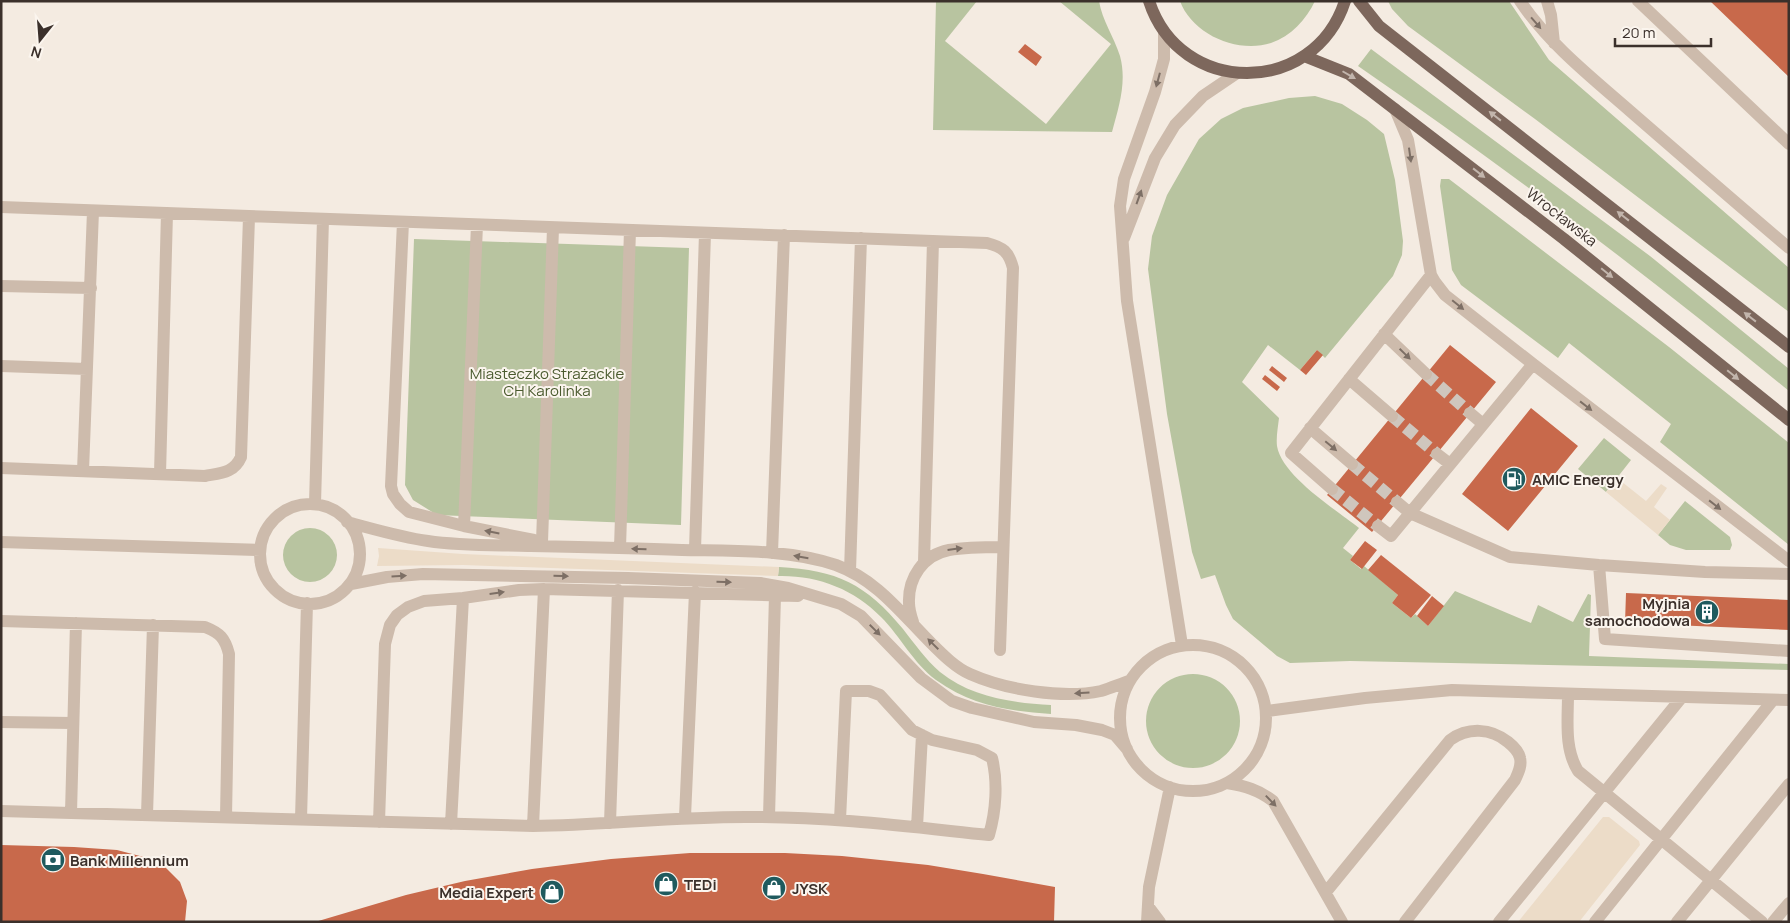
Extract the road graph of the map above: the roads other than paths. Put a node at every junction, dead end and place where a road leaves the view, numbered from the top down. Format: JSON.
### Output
{"nodes":[{"id":1,"x":1149,"y":1,"type":"edge"},
{"id":2,"x":1345,"y":1,"type":"edge"},
{"id":3,"x":1359,"y":1,"type":"edge"},
{"id":4,"x":1520,"y":1,"type":"edge"},
{"id":5,"x":1547,"y":1,"type":"edge"},
{"id":6,"x":1638,"y":1,"type":"edge"},
{"id":7,"x":1164,"y":32,"type":"junction"},
{"id":8,"x":1554,"y":43,"type":"junction"},
{"id":9,"x":1304,"y":56,"type":"junction"},
{"id":10,"x":1237,"y":73,"type":"junction"},
{"id":11,"x":1396,"y":109,"type":"junction"},
{"id":12,"x":1789,"y":144,"type":"edge"},
{"id":13,"x":1,"y":207,"type":"edge"},
{"id":14,"x":94,"y":210,"type":"junction"},
{"id":15,"x":167,"y":213,"type":"junction"},
{"id":16,"x":249,"y":217,"type":"junction"},
{"id":17,"x":323,"y":219,"type":"junction"},
{"id":18,"x":403,"y":222,"type":"junction"},
{"id":19,"x":476,"y":225,"type":"junction"},
{"id":20,"x":553,"y":228,"type":"junction"},
{"id":21,"x":630,"y":230,"type":"junction"},
{"id":22,"x":705,"y":233,"type":"junction"},
{"id":23,"x":784,"y":236,"type":"junction"},
{"id":24,"x":861,"y":238,"type":"junction"},
{"id":25,"x":933,"y":241,"type":"junction"},
{"id":26,"x":1122,"y":243,"type":"junction"},
{"id":27,"x":1789,"y":248,"type":"edge"},
{"id":28,"x":1431,"y":275,"type":"junction"},
{"id":29,"x":1,"y":286,"type":"edge"},
{"id":30,"x":91,"y":288,"type":"junction"},
{"id":31,"x":1384,"y":334,"type":"junction"},
{"id":32,"x":1789,"y":347,"type":"edge"},
{"id":33,"x":1533,"y":364,"type":"junction"},
{"id":34,"x":1,"y":366,"type":"edge"},
{"id":35,"x":87,"y":369,"type":"junction"},
{"id":36,"x":1426,"y":374,"type":"tunnel mouth"},
{"id":37,"x":1349,"y":379,"type":"junction"},
{"id":38,"x":1470,"y":413,"type":"tunnel mouth"},
{"id":39,"x":1392,"y":416,"type":"tunnel mouth"},
{"id":40,"x":1789,"y":420,"type":"edge"},
{"id":41,"x":1483,"y":424,"type":"junction"},
{"id":42,"x":1310,"y":428,"type":"junction"},
{"id":43,"x":1437,"y":454,"type":"tunnel mouth"},
{"id":44,"x":1352,"y":464,"type":"tunnel mouth"},
{"id":45,"x":1450,"y":464,"type":"junction"},
{"id":46,"x":1,"y":468,"type":"edge"},
{"id":47,"x":83,"y":471,"type":"junction"},
{"id":48,"x":160,"y":474,"type":"junction"},
{"id":49,"x":1332,"y":489,"type":"tunnel mouth"},
{"id":50,"x":1397,"y":502,"type":"tunnel mouth"},
{"id":51,"x":314,"y":504,"type":"junction"},
{"id":52,"x":1410,"y":514,"type":"junction"},
{"id":53,"x":347,"y":522,"type":"junction"},
{"id":54,"x":464,"y":526,"type":"junction"},
{"id":55,"x":1378,"y":526,"type":"tunnel mouth"},
{"id":56,"x":1,"y":542,"type":"edge"},
{"id":57,"x":542,"y":542,"type":"junction"},
{"id":58,"x":574,"y":547,"type":"junction"},
{"id":59,"x":1003,"y":547,"type":"junction"},
{"id":60,"x":620,"y":548,"type":"junction"},
{"id":61,"x":260,"y":550,"type":"junction"},
{"id":62,"x":694,"y":550,"type":"junction"},
{"id":63,"x":772,"y":553,"type":"junction"},
{"id":64,"x":1789,"y":561,"type":"edge"},
{"id":65,"x":924,"y":562,"type":"junction"},
{"id":66,"x":1599,"y":565,"type":"junction"},
{"id":67,"x":850,"y":571,"type":"junction"},
{"id":68,"x":1789,"y":574,"type":"edge"},
{"id":69,"x":351,"y":584,"type":"junction"},
{"id":70,"x":544,"y":589,"type":"junction"},
{"id":71,"x":618,"y":590,"type":"junction"},
{"id":72,"x":696,"y":592,"type":"junction"},
{"id":73,"x":775,"y":596,"type":"junction"},
{"id":74,"x":821,"y":597,"type":"junction"},
{"id":75,"x":463,"y":598,"type":"junction"},
{"id":76,"x":307,"y":603,"type":"junction"},
{"id":77,"x":1,"y":621,"type":"edge"},
{"id":78,"x":76,"y":623,"type":"junction"},
{"id":79,"x":914,"y":624,"type":"junction"},
{"id":80,"x":153,"y":626,"type":"junction"},
{"id":81,"x":1182,"y":645,"type":"junction"},
{"id":82,"x":1000,"y":650,"type":"dead end"},
{"id":83,"x":1789,"y":651,"type":"edge"},
{"id":84,"x":1129,"y":682,"type":"junction"},
{"id":85,"x":1568,"y":694,"type":"junction"},
{"id":86,"x":1682,"y":698,"type":"junction"},
{"id":87,"x":1773,"y":700,"type":"junction"},
{"id":88,"x":1789,"y":700,"type":"edge"},
{"id":89,"x":1267,"y":711,"type":"junction"},
{"id":90,"x":1,"y":722,"type":"edge"},
{"id":91,"x":74,"y":723,"type":"junction"},
{"id":92,"x":922,"y":735,"type":"junction"},
{"id":93,"x":1127,"y":749,"type":"junction"},
{"id":94,"x":1227,"y":783,"type":"junction"},
{"id":95,"x":1789,"y":784,"type":"edge"},
{"id":96,"x":1170,"y":787,"type":"junction"},
{"id":97,"x":1604,"y":794,"type":"junction"},
{"id":98,"x":1,"y":811,"type":"edge"},
{"id":99,"x":71,"y":813,"type":"junction"},
{"id":100,"x":147,"y":815,"type":"junction"},
{"id":101,"x":226,"y":817,"type":"junction"},
{"id":102,"x":685,"y":817,"type":"junction"},
{"id":103,"x":769,"y":817,"type":"junction"},
{"id":104,"x":301,"y":819,"type":"junction"},
{"id":105,"x":840,"y":820,"type":"junction"},
{"id":106,"x":379,"y":822,"type":"junction"},
{"id":107,"x":610,"y":823,"type":"junction"},
{"id":108,"x":451,"y":824,"type":"junction"},
{"id":109,"x":533,"y":826,"type":"junction"},
{"id":110,"x":917,"y":827,"type":"junction"},
{"id":111,"x":1661,"y":840,"type":"junction"},
{"id":112,"x":1710,"y":880,"type":"junction"},
{"id":113,"x":1326,"y":892,"type":"junction"},
{"id":114,"x":1789,"y":903,"type":"edge"},
{"id":115,"x":1148,"y":906,"type":"junction"},
{"id":116,"x":1147,"y":922,"type":"edge"},
{"id":117,"x":1160,"y":922,"type":"edge"},
{"id":118,"x":1342,"y":922,"type":"edge"},
{"id":119,"x":1405,"y":922,"type":"edge"},
{"id":120,"x":1498,"y":922,"type":"edge"},
{"id":121,"x":1595,"y":922,"type":"edge"},
{"id":122,"x":1677,"y":922,"type":"edge"},
{"id":123,"x":1762,"y":922,"type":"edge"},
{"id":124,"x":1773,"y":922,"type":"edge"}],
"edges":[{"from":1,"to":7,"type":"main road"},
{"from":2,"to":9,"type":"main road"},
{"from":32,"to":3,"type":"main road","one_way":true},
{"from":4,"to":8,"type":"street","one_way":true},
{"from":5,"to":8,"type":"street"},
{"from":6,"to":12,"type":"street"},
{"from":7,"to":10,"type":"main road"},
{"from":7,"to":26,"type":"street","one_way":true},
{"from":8,"to":27,"type":"street"},
{"from":9,"to":10,"type":"main road"},
{"from":9,"to":11,"type":"main road","name":"Wrocławska","one_way":true},
{"from":26,"to":10,"type":"street","one_way":true},
{"from":11,"to":28,"type":"street","one_way":true},
{"from":11,"to":40,"type":"main road","name":"Wrocławska","one_way":true},
{"from":13,"to":14,"type":"street"},
{"from":14,"to":15,"type":"street"},
{"from":14,"to":30,"type":"street"},
{"from":15,"to":16,"type":"street"},
{"from":15,"to":48,"type":"street"},
{"from":16,"to":17,"type":"street"},
{"from":16,"to":48,"type":"street"},
{"from":17,"to":18,"type":"street"},
{"from":17,"to":51,"type":"street"},
{"from":18,"to":19,"type":"street"},
{"from":18,"to":54,"type":"street"},
{"from":19,"to":20,"type":"street"},
{"from":19,"to":54,"type":"street"},
{"from":20,"to":21,"type":"street"},
{"from":20,"to":57,"type":"street"},
{"from":21,"to":22,"type":"street"},
{"from":21,"to":60,"type":"street"},
{"from":22,"to":23,"type":"street"},
{"from":22,"to":62,"type":"street"},
{"from":23,"to":24,"type":"street"},
{"from":23,"to":63,"type":"street"},
{"from":24,"to":25,"type":"street"},
{"from":24,"to":67,"type":"street"},
{"from":25,"to":59,"type":"street"},
{"from":25,"to":65,"type":"street"},
{"from":26,"to":81,"type":"street"},
{"from":28,"to":31,"type":"street"},
{"from":28,"to":33,"type":"street","one_way":true},
{"from":29,"to":30,"type":"street"},
{"from":30,"to":35,"type":"street"},
{"from":31,"to":36,"type":"street","one_way":true},
{"from":31,"to":37,"type":"street"},
{"from":33,"to":41,"type":"street"},
{"from":33,"to":64,"type":"street","one_way":true},
{"from":34,"to":35,"type":"street"},
{"from":35,"to":47,"type":"street"},
{"from":37,"to":39,"type":"street"},
{"from":37,"to":42,"type":"street"},
{"from":38,"to":41,"type":"street"},
{"from":41,"to":45,"type":"street"},
{"from":42,"to":44,"type":"street","one_way":true},
{"from":42,"to":49,"type":"street"},
{"from":43,"to":45,"type":"street"},
{"from":45,"to":52,"type":"street"},
{"from":46,"to":47,"type":"street"},
{"from":47,"to":48,"type":"street"},
{"from":50,"to":52,"type":"street"},
{"from":51,"to":53,"type":"street"},
{"from":51,"to":61,"type":"street"},
{"from":52,"to":55,"type":"street"},
{"from":52,"to":66,"type":"street"},
{"from":53,"to":58,"type":"street"},
{"from":53,"to":69,"type":"street"},
{"from":57,"to":54,"type":"street","one_way":true},
{"from":56,"to":61,"type":"street"},
{"from":57,"to":58,"type":"street"},
{"from":58,"to":60,"type":"street"},
{"from":65,"to":59,"type":"street","one_way":true},
{"from":59,"to":82,"type":"street"},
{"from":62,"to":60,"type":"street","one_way":true},
{"from":61,"to":76,"type":"street"},
{"from":62,"to":63,"type":"street"},
{"from":67,"to":63,"type":"street","one_way":true},
{"from":65,"to":79,"type":"street"},
{"from":66,"to":68,"type":"street"},
{"from":66,"to":83,"type":"street"},
{"from":67,"to":79,"type":"street"},
{"from":69,"to":74,"type":"street","one_way":true},
{"from":69,"to":76,"type":"street"},
{"from":70,"to":71,"type":"street"},
{"from":75,"to":70,"type":"street","one_way":true},
{"from":70,"to":109,"type":"street"},
{"from":71,"to":72,"type":"street"},
{"from":71,"to":107,"type":"street"},
{"from":72,"to":73,"type":"street"},
{"from":72,"to":102,"type":"street"},
{"from":73,"to":74,"type":"street"},
{"from":73,"to":103,"type":"street"},
{"from":74,"to":93,"type":"street","one_way":true},
{"from":75,"to":106,"type":"street"},
{"from":75,"to":108,"type":"street"},
{"from":76,"to":104,"type":"street"},
{"from":77,"to":78,"type":"street"},
{"from":78,"to":80,"type":"street"},
{"from":78,"to":91,"type":"street"},
{"from":84,"to":79,"type":"street","one_way":true},
{"from":80,"to":100,"type":"street"},
{"from":80,"to":101,"type":"street"},
{"from":81,"to":84,"type":"street"},
{"from":81,"to":89,"type":"street"},
{"from":84,"to":93,"type":"street"},
{"from":85,"to":86,"type":"street"},
{"from":85,"to":89,"type":"street"},
{"from":85,"to":97,"type":"street"},
{"from":86,"to":87,"type":"street"},
{"from":86,"to":97,"type":"street"},
{"from":87,"to":88,"type":"street"},
{"from":87,"to":111,"type":"street"},
{"from":89,"to":94,"type":"street"},
{"from":90,"to":91,"type":"street"},
{"from":91,"to":99,"type":"street"},
{"from":92,"to":105,"type":"street"},
{"from":92,"to":110,"type":"street"},
{"from":92,"to":110,"type":"street"},
{"from":93,"to":96,"type":"street"},
{"from":94,"to":96,"type":"street"},
{"from":94,"to":113,"type":"street","one_way":true},
{"from":95,"to":112,"type":"street"},
{"from":96,"to":115,"type":"street"},
{"from":97,"to":111,"type":"street"},
{"from":97,"to":120,"type":"street"},
{"from":98,"to":99,"type":"street"},
{"from":99,"to":100,"type":"street"},
{"from":100,"to":101,"type":"street"},
{"from":101,"to":104,"type":"street"},
{"from":102,"to":103,"type":"street"},
{"from":102,"to":107,"type":"street"},
{"from":103,"to":105,"type":"street"},
{"from":104,"to":106,"type":"street"},
{"from":105,"to":110,"type":"street"},
{"from":106,"to":108,"type":"street"},
{"from":107,"to":109,"type":"street"},
{"from":108,"to":109,"type":"street"},
{"from":111,"to":112,"type":"street"},
{"from":111,"to":121,"type":"street"},
{"from":112,"to":122,"type":"street"},
{"from":112,"to":123,"type":"street"},
{"from":113,"to":118,"type":"street"},
{"from":113,"to":119,"type":"street"},
{"from":114,"to":124,"type":"street"},
{"from":115,"to":116,"type":"street"},
{"from":115,"to":117,"type":"street"}]}
